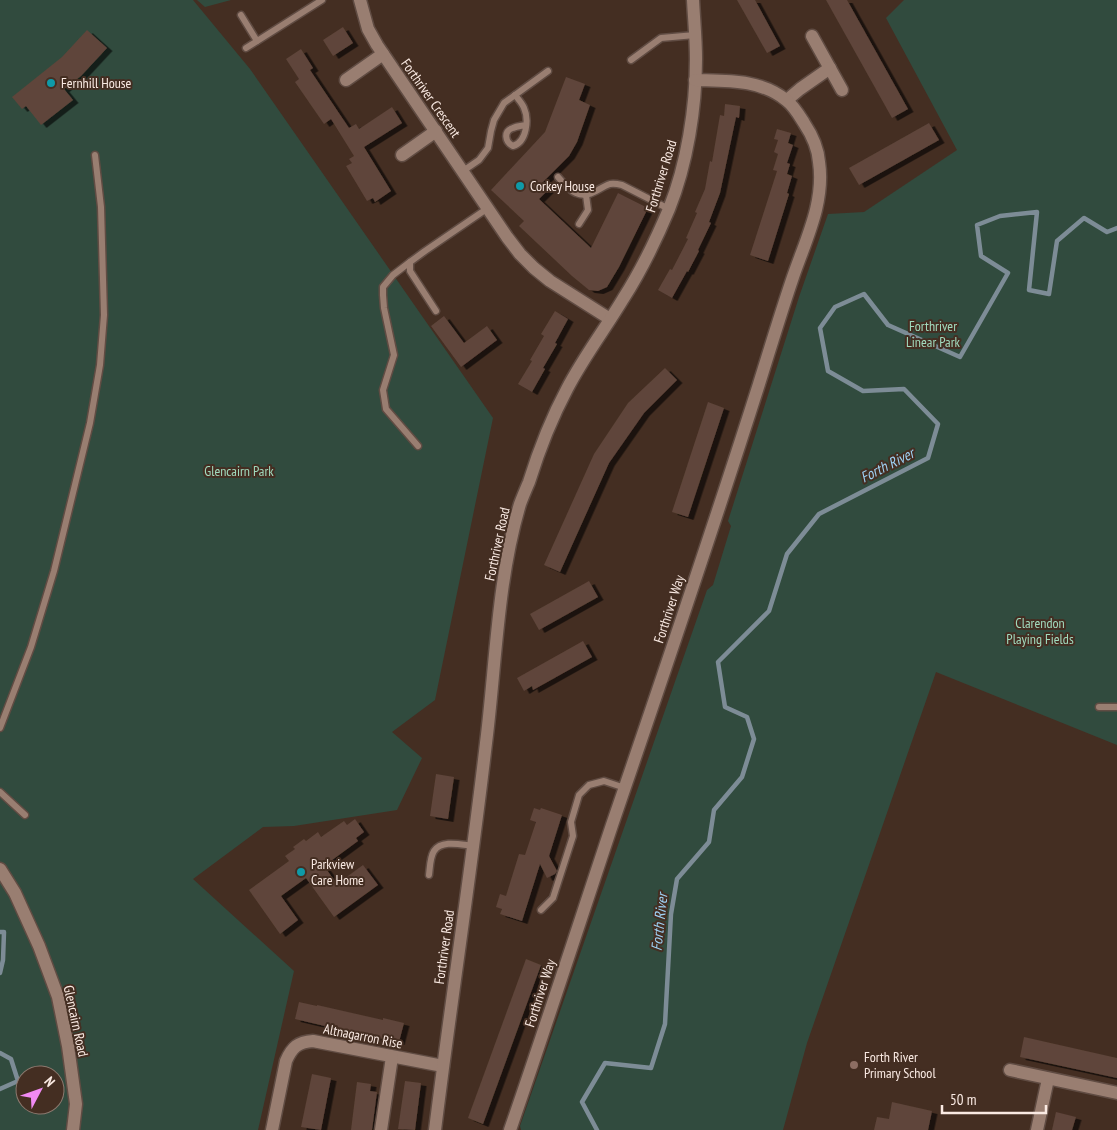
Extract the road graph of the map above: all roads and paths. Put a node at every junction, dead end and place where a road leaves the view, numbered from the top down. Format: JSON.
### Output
{"nodes":[{"id":1,"x":322,"y":0,"type":"edge"},
{"id":2,"x":360,"y":0,"type":"edge"},
{"id":3,"x":693,"y":0,"type":"edge"},
{"id":4,"x":241,"y":15,"type":"dead end"},
{"id":5,"x":695,"y":35,"type":"junction"},
{"id":6,"x":812,"y":36,"type":"dead end"},
{"id":7,"x":257,"y":41,"type":"junction"},
{"id":8,"x":246,"y":48,"type":"dead end"},
{"id":9,"x":383,"y":54,"type":"junction"},
{"id":10,"x":631,"y":60,"type":"dead end"},
{"id":11,"x":830,"y":68,"type":"junction"},
{"id":12,"x":548,"y":72,"type":"dead end"},
{"id":13,"x":346,"y":80,"type":"dead end"},
{"id":14,"x":695,"y":80,"type":"junction"},
{"id":15,"x":842,"y":90,"type":"dead end"},
{"id":16,"x":515,"y":95,"type":"junction"},
{"id":17,"x":787,"y":100,"type":"junction"},
{"id":18,"x":526,"y":125,"type":"dead end"},
{"id":19,"x":436,"y":131,"type":"junction"},
{"id":20,"x":95,"y":154,"type":"dead end"},
{"id":21,"x":402,"y":154,"type":"dead end"},
{"id":22,"x":464,"y":171,"type":"junction"},
{"id":23,"x":558,"y":177,"type":"dead end"},
{"id":24,"x":586,"y":195,"type":"junction"},
{"id":25,"x":488,"y":208,"type":"junction"},
{"id":26,"x":669,"y":209,"type":"junction"},
{"id":27,"x":579,"y":224,"type":"dead end"},
{"id":28,"x":410,"y":262,"type":"junction"},
{"id":29,"x":436,"y":311,"type":"dead end"},
{"id":30,"x":610,"y":320,"type":"junction"},
{"id":31,"x":418,"y":446,"type":"dead end"},
{"id":32,"x":1099,"y":707,"type":"dead end"},
{"id":33,"x":1117,"y":707,"type":"edge"},
{"id":34,"x":0,"y":728,"type":"edge"},
{"id":35,"x":625,"y":788,"type":"junction"},
{"id":36,"x":0,"y":792,"type":"edge"},
{"id":37,"x":25,"y":815,"type":"dead end"},
{"id":38,"x":474,"y":846,"type":"junction"},
{"id":39,"x":0,"y":869,"type":"edge"},
{"id":40,"x":429,"y":875,"type":"dead end"},
{"id":41,"x":542,"y":910,"type":"dead end"},
{"id":42,"x":392,"y":1057,"type":"junction"},
{"id":43,"x":443,"y":1066,"type":"junction"},
{"id":44,"x":1010,"y":1070,"type":"dead end"},
{"id":45,"x":1048,"y":1078,"type":"junction"},
{"id":46,"x":1117,"y":1093,"type":"edge"},
{"id":47,"x":72,"y":1130,"type":"edge"},
{"id":48,"x":272,"y":1130,"type":"edge"},
{"id":49,"x":381,"y":1130,"type":"edge"},
{"id":50,"x":435,"y":1130,"type":"edge"},
{"id":51,"x":510,"y":1130,"type":"edge"},
{"id":52,"x":1037,"y":1130,"type":"edge"}],
"edges":[{"from":1,"to":7,"type":"lane"},
{"from":2,"to":9,"type":"street","name":"Forthriver Crescent"},
{"from":3,"to":5,"type":"street","name":"Forthriver Road"},
{"from":4,"to":7,"type":"lane"},
{"from":5,"to":10,"type":"lane"},
{"from":5,"to":14,"type":"street","name":"Forthriver Road"},
{"from":6,"to":11,"type":"street"},
{"from":7,"to":8,"type":"lane"},
{"from":9,"to":13,"type":"street"},
{"from":9,"to":19,"type":"street","name":"Forthriver Crescent"},
{"from":11,"to":15,"type":"street"},
{"from":11,"to":17,"type":"street"},
{"from":12,"to":16,"type":"lane"},
{"from":14,"to":17,"type":"street","name":"Forthriver Way"},
{"from":14,"to":26,"type":"street","name":"Forthriver Road"},
{"from":16,"to":18,"type":"lane"},
{"from":16,"to":22,"type":"lane"},
{"from":17,"to":35,"type":"street","name":"Forthriver Way"},
{"from":19,"to":21,"type":"street"},
{"from":19,"to":22,"type":"street","name":"Forthriver Crescent"},
{"from":20,"to":34,"type":"lane"},
{"from":22,"to":25,"type":"street","name":"Forthriver Crescent"},
{"from":23,"to":24,"type":"lane"},
{"from":24,"to":26,"type":"lane"},
{"from":24,"to":27,"type":"lane"},
{"from":25,"to":28,"type":"lane"},
{"from":25,"to":30,"type":"street","name":"Forthriver Crescent"},
{"from":26,"to":30,"type":"street","name":"Forthriver Road"},
{"from":28,"to":29,"type":"lane"},
{"from":28,"to":31,"type":"lane"},
{"from":30,"to":38,"type":"street","name":"Forthriver Road"},
{"from":32,"to":33,"type":"lane"},
{"from":35,"to":41,"type":"lane"},
{"from":35,"to":51,"type":"street","name":"Forthriver Way"},
{"from":36,"to":37,"type":"lane"},
{"from":38,"to":40,"type":"lane"},
{"from":38,"to":43,"type":"street","name":"Forthriver Road"},
{"from":39,"to":47,"type":"street","name":"Glencairn Road"},
{"from":42,"to":43,"type":"street","name":"Altnagarron Rise"},
{"from":42,"to":48,"type":"street","name":"Altnagarron Rise"},
{"from":42,"to":49,"type":"street"},
{"from":43,"to":50,"type":"street","name":"Forthriver Road"},
{"from":44,"to":45,"type":"street"},
{"from":45,"to":46,"type":"street"},
{"from":45,"to":52,"type":"street"}]}
